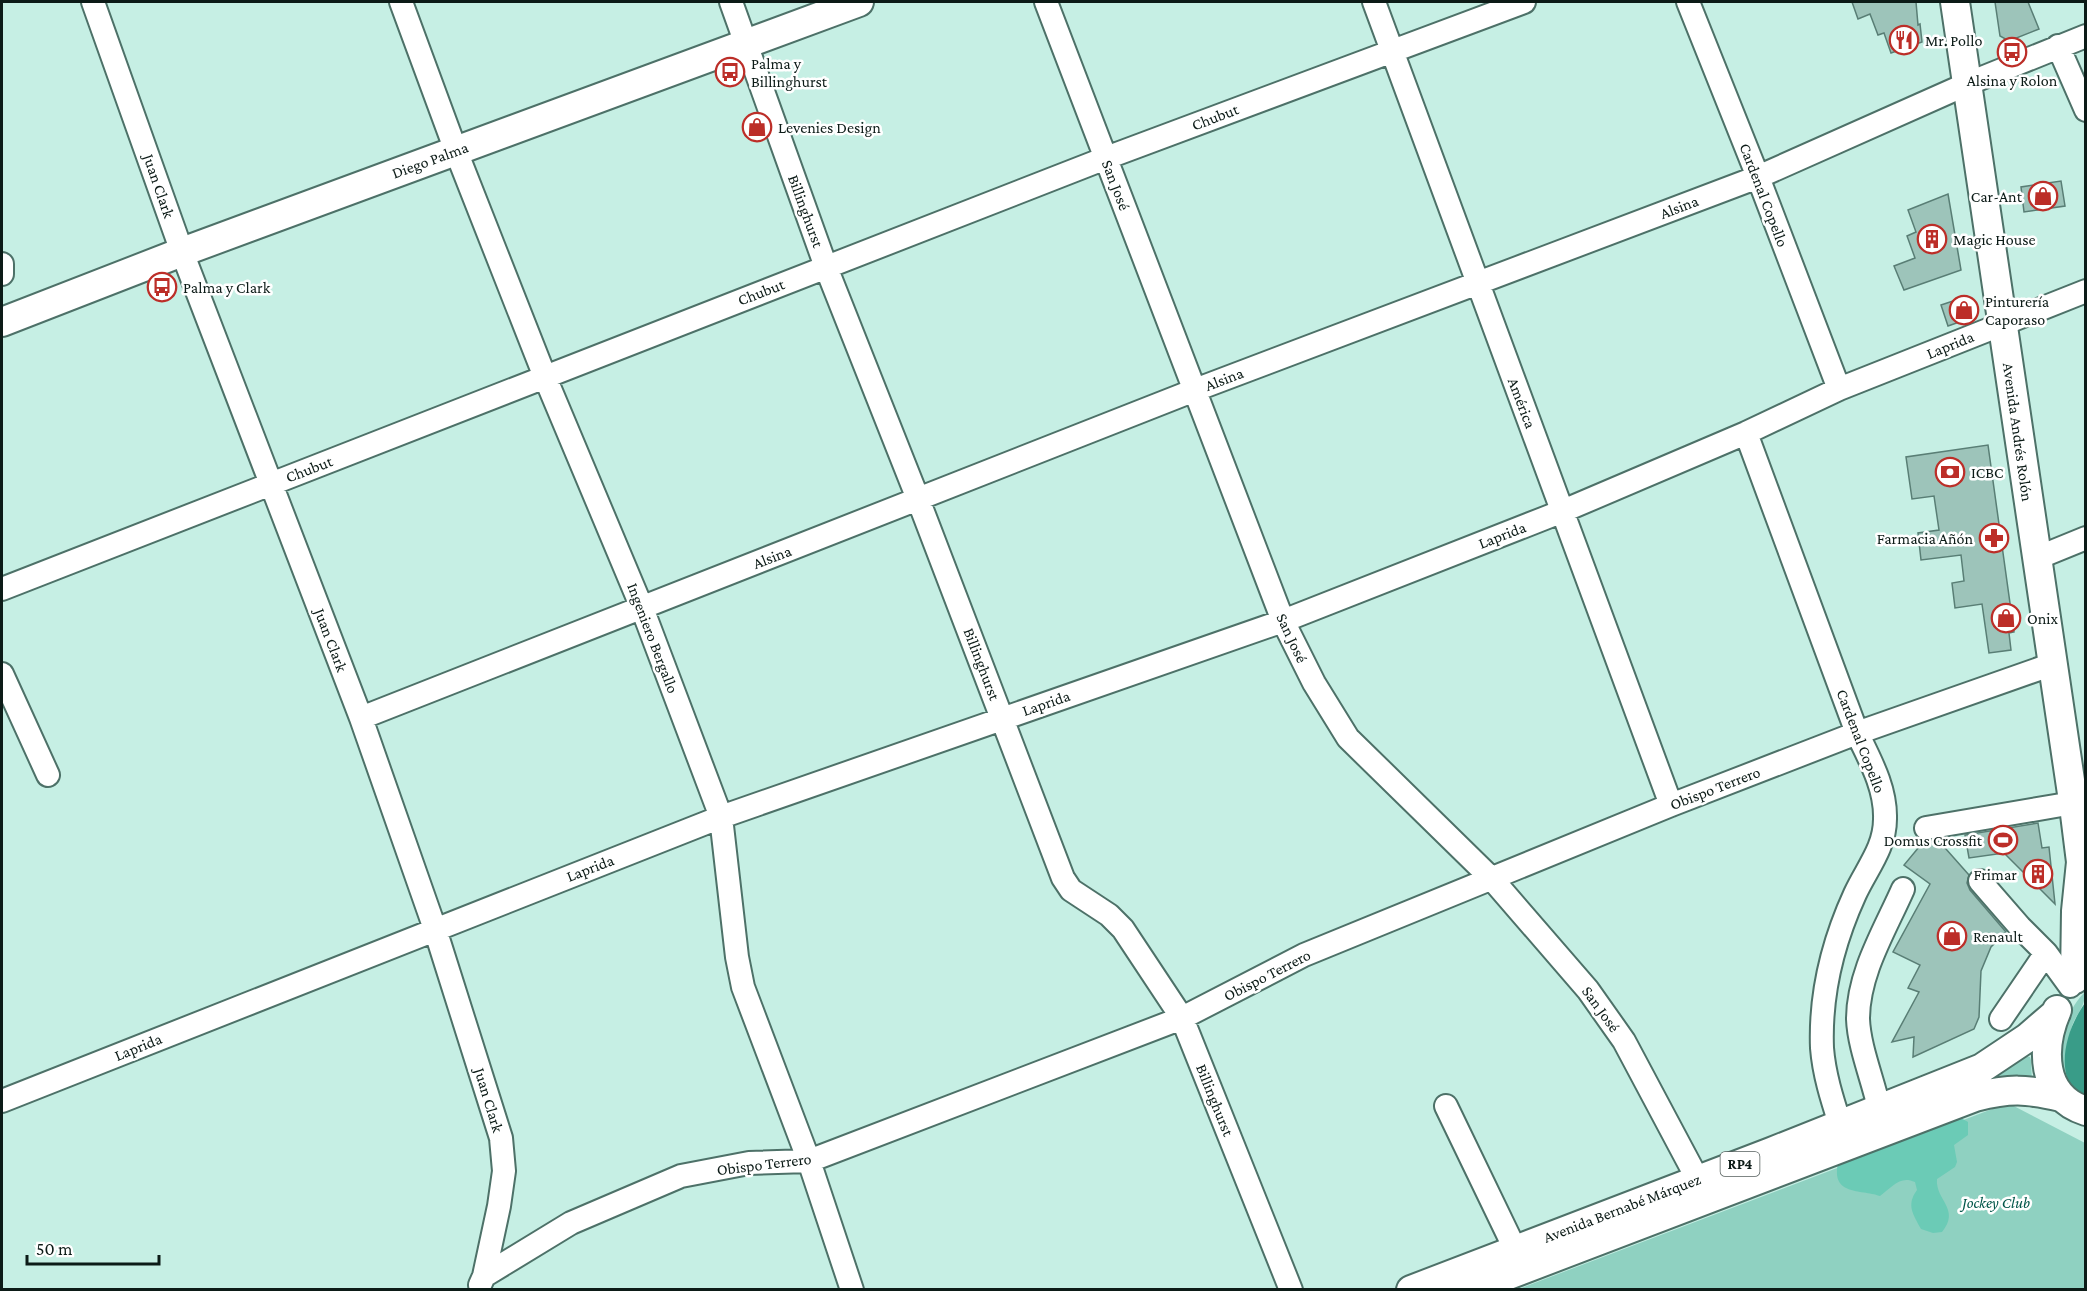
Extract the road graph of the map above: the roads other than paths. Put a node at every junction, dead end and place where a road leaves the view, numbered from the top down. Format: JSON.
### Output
{"nodes":[{"id":1,"x":93,"y":2,"type":"edge"},
{"id":2,"x":401,"y":2,"type":"edge"},
{"id":3,"x":730,"y":2,"type":"edge"},
{"id":4,"x":859,"y":2,"type":"edge"},
{"id":5,"x":1046,"y":2,"type":"edge"},
{"id":6,"x":1374,"y":2,"type":"edge"},
{"id":7,"x":1524,"y":2,"type":"edge"},
{"id":8,"x":1688,"y":2,"type":"edge"},
{"id":9,"x":1955,"y":2,"type":"edge"},
{"id":10,"x":2085,"y":36,"type":"edge"},
{"id":11,"x":746,"y":44,"type":"junction"},
{"id":12,"x":2058,"y":46,"type":"junction"},
{"id":13,"x":1392,"y":51,"type":"junction"},
{"id":14,"x":1967,"y":84,"type":"junction"},
{"id":15,"x":2085,"y":110,"type":"edge"},
{"id":16,"x":456,"y":151,"type":"junction"},
{"id":17,"x":1106,"y":158,"type":"junction"},
{"id":18,"x":1758,"y":177,"type":"junction"},
{"id":19,"x":182,"y":252,"type":"junction"},
{"id":20,"x":2,"y":264,"type":"edge"},
{"id":21,"x":826,"y":267,"type":"junction"},
{"id":22,"x":2,"y":274,"type":"edge"},
{"id":23,"x":1478,"y":284,"type":"junction"},
{"id":24,"x":2085,"y":291,"type":"edge"},
{"id":25,"x":2,"y":322,"type":"edge"},
{"id":26,"x":2002,"y":324,"type":"junction"},
{"id":27,"x":545,"y":376,"type":"junction"},
{"id":28,"x":1839,"y":389,"type":"junction"},
{"id":29,"x":1195,"y":390,"type":"junction"},
{"id":30,"x":1746,"y":433,"type":"junction"},
{"id":31,"x":271,"y":484,"type":"junction"},
{"id":32,"x":918,"y":499,"type":"junction"},
{"id":33,"x":1563,"y":512,"type":"junction"},
{"id":34,"x":2085,"y":538,"type":"edge"},
{"id":35,"x":2037,"y":558,"type":"junction"},
{"id":36,"x":2,"y":589,"type":"edge"},
{"id":37,"x":642,"y":608,"type":"junction"},
{"id":38,"x":1283,"y":621,"type":"junction"},
{"id":39,"x":2053,"y":664,"type":"junction"},
{"id":40,"x":2,"y":674,"type":"edge"},
{"id":41,"x":361,"y":718,"type":"junction"},
{"id":42,"x":1002,"y":718,"type":"junction"},
{"id":43,"x":1857,"y":733,"type":"junction"},
{"id":44,"x":48,"y":775,"type":"dead end"},
{"id":45,"x":2079,"y":800,"type":"edge"},
{"id":46,"x":1671,"y":806,"type":"junction"},
{"id":47,"x":721,"y":817,"type":"junction"},
{"id":48,"x":1926,"y":828,"type":"dead end"},
{"id":49,"x":2083,"y":867,"type":"edge"},
{"id":50,"x":1492,"y":879,"type":"junction"},
{"id":51,"x":1980,"y":881,"type":"dead end"},
{"id":52,"x":1903,"y":889,"type":"dead end"},
{"id":53,"x":435,"y":929,"type":"junction"},
{"id":54,"x":2046,"y":953,"type":"junction"},
{"id":55,"x":2077,"y":978,"type":"edge"},
{"id":56,"x":2056,"y":1013,"type":"junction"},
{"id":57,"x":1182,"y":1018,"type":"junction"},
{"id":58,"x":2001,"y":1019,"type":"dead end"},
{"id":59,"x":2,"y":1101,"type":"edge"},
{"id":60,"x":1446,"y":1106,"type":"dead end"},
{"id":61,"x":1879,"y":1108,"type":"junction"},
{"id":62,"x":2079,"y":1108,"type":"edge"},
{"id":63,"x":1840,"y":1124,"type":"junction"},
{"id":64,"x":809,"y":1161,"type":"junction"},
{"id":65,"x":1698,"y":1179,"type":"junction"},
{"id":66,"x":1515,"y":1249,"type":"junction"},
{"id":67,"x":481,"y":1283,"type":"edge"},
{"id":68,"x":852,"y":1290,"type":"edge"},
{"id":69,"x":1291,"y":1290,"type":"edge"},
{"id":70,"x":1411,"y":1290,"type":"edge"},
{"id":71,"x":1469,"y":1290,"type":"edge"}],
"edges":[{"from":1,"to":19,"type":"street","name":"Juan Clark"},
{"from":2,"to":16,"type":"street","name":"Ingeniero Bergallo"},
{"from":3,"to":11,"type":"street","name":"Billinghurst"},
{"from":4,"to":11,"type":"main road","name":"Diego Palma"},
{"from":5,"to":17,"type":"street","name":"San José"},
{"from":6,"to":13,"type":"street","name":"América"},
{"from":7,"to":13,"type":"street","name":"Chubut"},
{"from":8,"to":18,"type":"street","name":"Cardenal Copello"},
{"from":9,"to":14,"type":"main road","name":"Avenida Andrés Rolón"},
{"from":10,"to":12,"type":"street","name":"Alsina"},
{"from":11,"to":16,"type":"main road","name":"Diego Palma"},
{"from":11,"to":21,"type":"street","name":"Billinghurst"},
{"from":12,"to":14,"type":"street","name":"Alsina"},
{"from":12,"to":15,"type":"street"},
{"from":13,"to":17,"type":"street","name":"Chubut"},
{"from":13,"to":23,"type":"street","name":"América"},
{"from":14,"to":18,"type":"street","name":"Alsina"},
{"from":14,"to":26,"type":"main road","name":"Avenida Andrés Rolón"},
{"from":16,"to":19,"type":"main road","name":"Diego Palma"},
{"from":16,"to":27,"type":"street","name":"Ingeniero Bergallo"},
{"from":17,"to":21,"type":"street","name":"Chubut"},
{"from":17,"to":29,"type":"street","name":"San José"},
{"from":18,"to":23,"type":"street","name":"Alsina"},
{"from":18,"to":28,"type":"street","name":"Cardenal Copello"},
{"from":19,"to":25,"type":"main road","name":"Diego Palma"},
{"from":19,"to":31,"type":"street","name":"Juan Clark"},
{"from":20,"to":22,"type":"street"},
{"from":21,"to":27,"type":"street","name":"Chubut"},
{"from":21,"to":32,"type":"street","name":"Billinghurst"},
{"from":23,"to":29,"type":"street","name":"Alsina"},
{"from":23,"to":33,"type":"street","name":"América"},
{"from":24,"to":26,"type":"street","name":"Laprida"},
{"from":26,"to":28,"type":"street","name":"Laprida"},
{"from":26,"to":35,"type":"main road","name":"Avenida Andrés Rolón"},
{"from":27,"to":31,"type":"street","name":"Chubut"},
{"from":27,"to":37,"type":"street","name":"Ingeniero Bergallo"},
{"from":28,"to":30,"type":"street","name":"Laprida"},
{"from":29,"to":32,"type":"street","name":"Alsina"},
{"from":29,"to":38,"type":"street","name":"San José"},
{"from":30,"to":33,"type":"street","name":"Laprida"},
{"from":30,"to":43,"type":"street","name":"Cardenal Copello"},
{"from":31,"to":36,"type":"street","name":"Chubut"},
{"from":31,"to":41,"type":"street","name":"Juan Clark"},
{"from":32,"to":37,"type":"street","name":"Alsina"},
{"from":32,"to":42,"type":"street","name":"Billinghurst"},
{"from":33,"to":38,"type":"street","name":"Laprida"},
{"from":33,"to":46,"type":"street","name":"América"},
{"from":34,"to":35,"type":"street"},
{"from":35,"to":39,"type":"main road","name":"Avenida Andrés Rolón"},
{"from":37,"to":41,"type":"street","name":"Alsina"},
{"from":37,"to":47,"type":"street","name":"Ingeniero Bergallo"},
{"from":38,"to":42,"type":"street","name":"Laprida"},
{"from":38,"to":50,"type":"street","name":"San José"},
{"from":39,"to":43,"type":"street","name":"Obispo Terrero"},
{"from":39,"to":45,"type":"main road","name":"Avenida Andrés Rolón"},
{"from":40,"to":44,"type":"street"},
{"from":41,"to":53,"type":"street","name":"Juan Clark"},
{"from":42,"to":47,"type":"street","name":"Laprida"},
{"from":42,"to":57,"type":"street","name":"Billinghurst"},
{"from":43,"to":46,"type":"street","name":"Obispo Terrero"},
{"from":43,"to":63,"type":"street","name":"Cardenal Copello"},
{"from":45,"to":48,"type":"street"},
{"from":45,"to":49,"type":"main road","name":"Avenida Andrés Rolón"},
{"from":46,"to":50,"type":"street","name":"Obispo Terrero"},
{"from":47,"to":53,"type":"street","name":"Laprida"},
{"from":47,"to":64,"type":"street","name":"Ingeniero Bergallo"},
{"from":49,"to":55,"type":"main road","name":"Avenida Andrés Rolón"},
{"from":50,"to":57,"type":"street","name":"Obispo Terrero"},
{"from":50,"to":65,"type":"street","name":"San José"},
{"from":51,"to":54,"type":"street"},
{"from":52,"to":61,"type":"street"},
{"from":53,"to":59,"type":"street","name":"Laprida"},
{"from":53,"to":67,"type":"street","name":"Juan Clark"},
{"from":54,"to":55,"type":"street"},
{"from":54,"to":58,"type":"street"},
{"from":55,"to":56,"type":"main road","number":"RP4"},
{"from":56,"to":61,"type":"main road","name":"Avenida Bernabé Márquez","number":"RP4"},
{"from":56,"to":62,"type":"main road","number":"RP4"},
{"from":57,"to":64,"type":"street","name":"Obispo Terrero"},
{"from":57,"to":69,"type":"street","name":"Billinghurst"},
{"from":60,"to":66,"type":"street"},
{"from":61,"to":63,"type":"main road","name":"Avenida Bernabé Márquez","number":"RP4"},
{"from":62,"to":71,"type":"main road","name":"Avenida Bernabé Márquez","number":"RP4"},
{"from":63,"to":65,"type":"main road","name":"Avenida Bernabé Márquez","number":"RP4"},
{"from":64,"to":67,"type":"street","name":"Obispo Terrero"},
{"from":64,"to":68,"type":"street","name":"Ingeniero Bergallo"},
{"from":65,"to":66,"type":"main road","name":"Avenida Bernabé Márquez","number":"RP4"},
{"from":66,"to":70,"type":"main road","name":"Avenida Bernabé Márquez","number":"RP4"}]}
